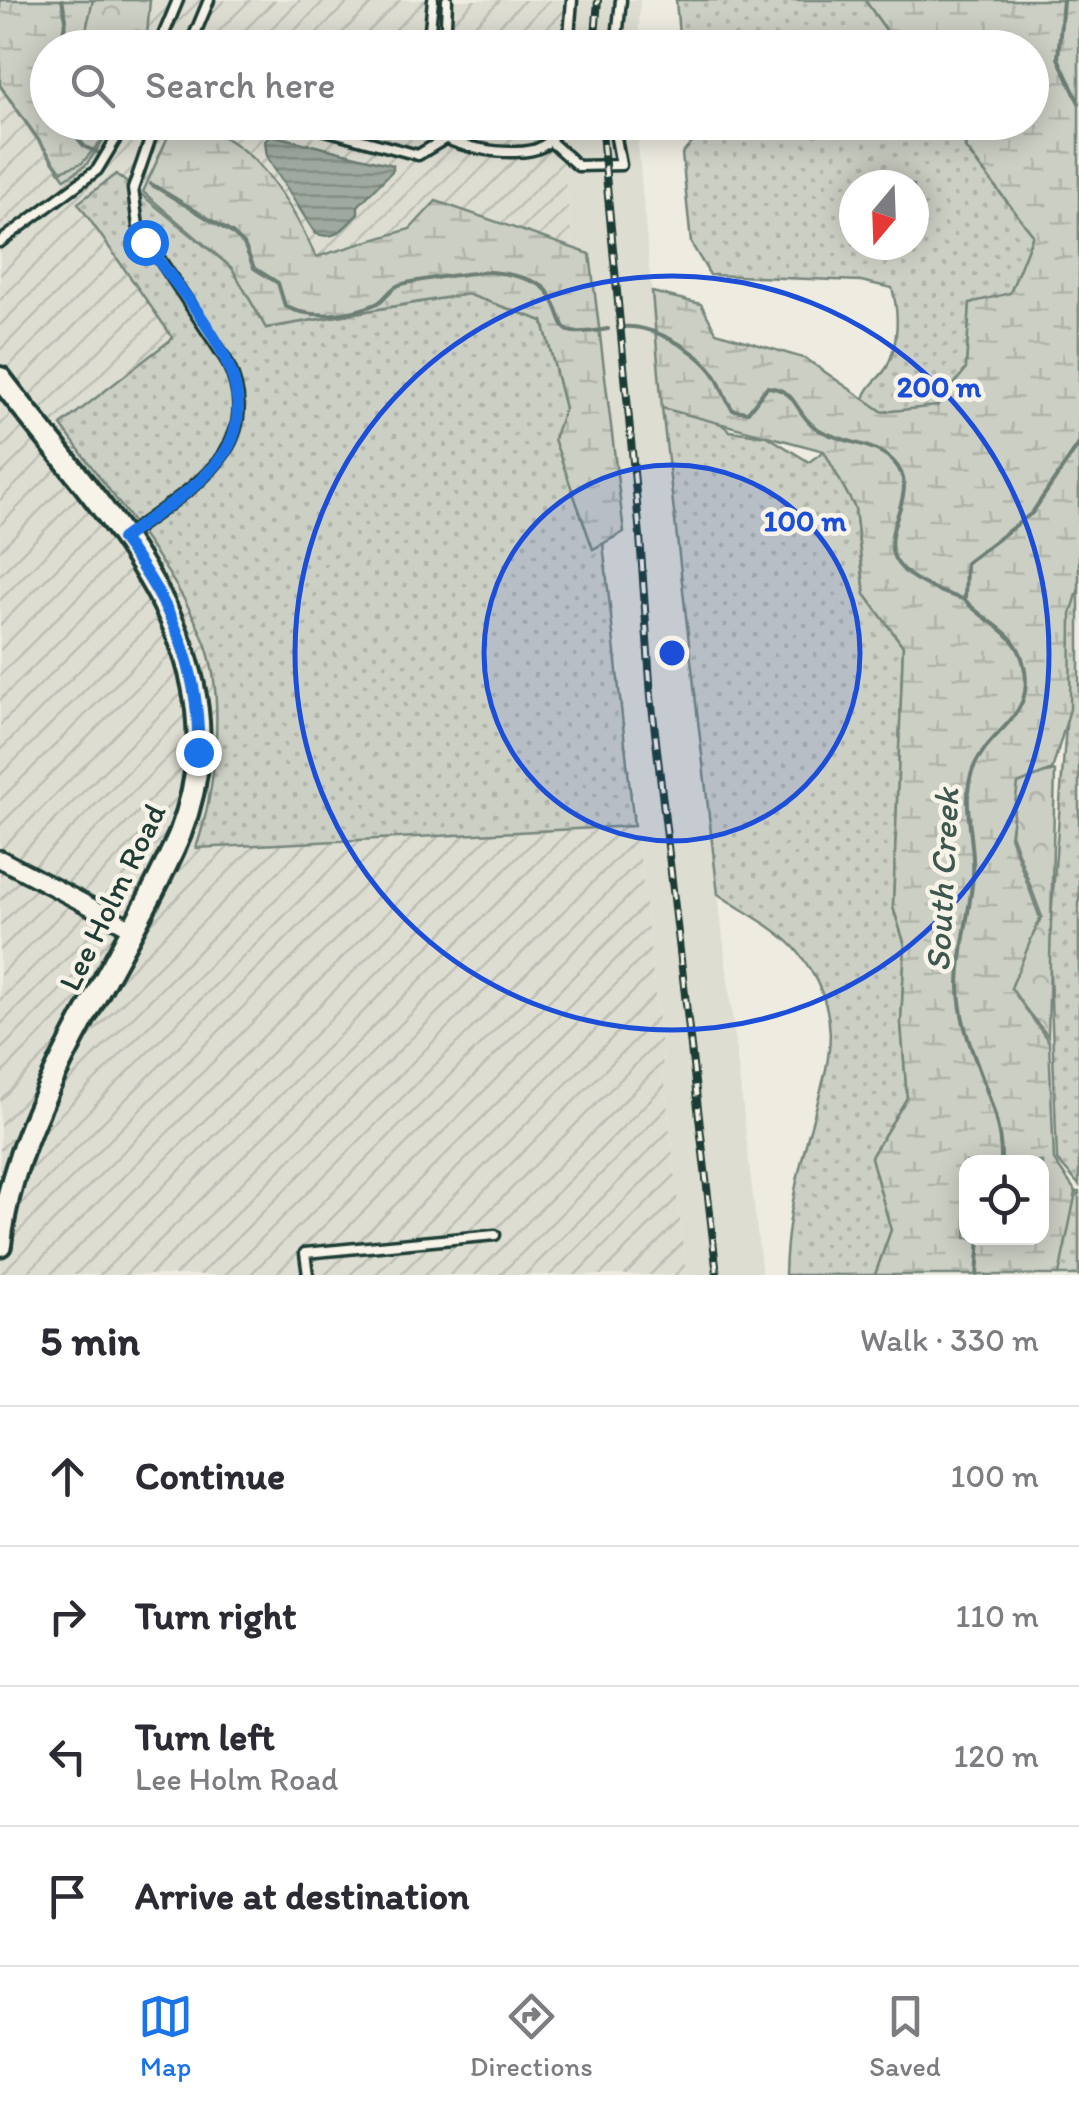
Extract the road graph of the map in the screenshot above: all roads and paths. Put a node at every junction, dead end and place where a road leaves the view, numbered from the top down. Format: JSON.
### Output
{"nodes":[{"id":1,"x":178,"y":0,"type":"edge"},
{"id":2,"x":209,"y":0,"type":"edge"},
{"id":3,"x":432,"y":0,"type":"edge"},
{"id":4,"x":447,"y":0,"type":"edge"},
{"id":5,"x":572,"y":0,"type":"edge"},
{"id":6,"x":621,"y":0,"type":"edge"},
{"id":7,"x":166,"y":30,"type":"edge"},
{"id":8,"x":196,"y":30,"type":"edge"},
{"id":9,"x":430,"y":30,"type":"edge"},
{"id":10,"x":446,"y":30,"type":"edge"},
{"id":11,"x":570,"y":30,"type":"edge"},
{"id":12,"x":618,"y":30,"type":"edge"},
{"id":13,"x":115,"y":140,"type":"edge"},
{"id":14,"x":150,"y":140,"type":"edge"},
{"id":15,"x":363,"y":140,"type":"edge"},
{"id":16,"x":616,"y":140,"type":"edge"},
{"id":17,"x":443,"y":141,"type":"joint"},
{"id":18,"x":550,"y":141,"type":"joint"},
{"id":19,"x":0,"y":242,"type":"edge"},
{"id":20,"x":0,"y":378,"type":"edge"},
{"id":21,"x":122,"y":539,"type":"junction"},
{"id":22,"x":0,"y":859,"type":"edge"},
{"id":23,"x":133,"y":929,"type":"junction"},
{"id":24,"x":2,"y":1208,"type":"edge"},
{"id":25,"x":495,"y":1235,"type":"dead end"},
{"id":26,"x":0,"y":1245,"type":"edge"},
{"id":27,"x":308,"y":1275,"type":"edge"}],
"edges":[{"from":1,"to":7,"type":"lane"},
{"from":2,"to":8,"type":"lane"},
{"from":3,"to":9,"type":"lane"},
{"from":4,"to":10,"type":"lane"},
{"from":5,"to":11,"type":"lane"},
{"from":6,"to":12,"type":"lane"},
{"from":13,"to":19,"type":"lane"},
{"from":14,"to":21,"type":"lane"},
{"from":15,"to":17,"type":"lane"},
{"from":16,"to":18,"type":"lane"},
{"from":17,"to":18,"type":"lane"},
{"from":20,"to":21,"type":"street","name":"Lee Holm Road"},
{"from":21,"to":23,"type":"street","name":"Lee Holm Road"},
{"from":22,"to":23,"type":"street"},
{"from":23,"to":24,"type":"street","name":"Lee Holm Road"},
{"from":24,"to":26,"type":"street","name":"Lee Holm Road"},
{"from":25,"to":27,"type":"lane"}]}
